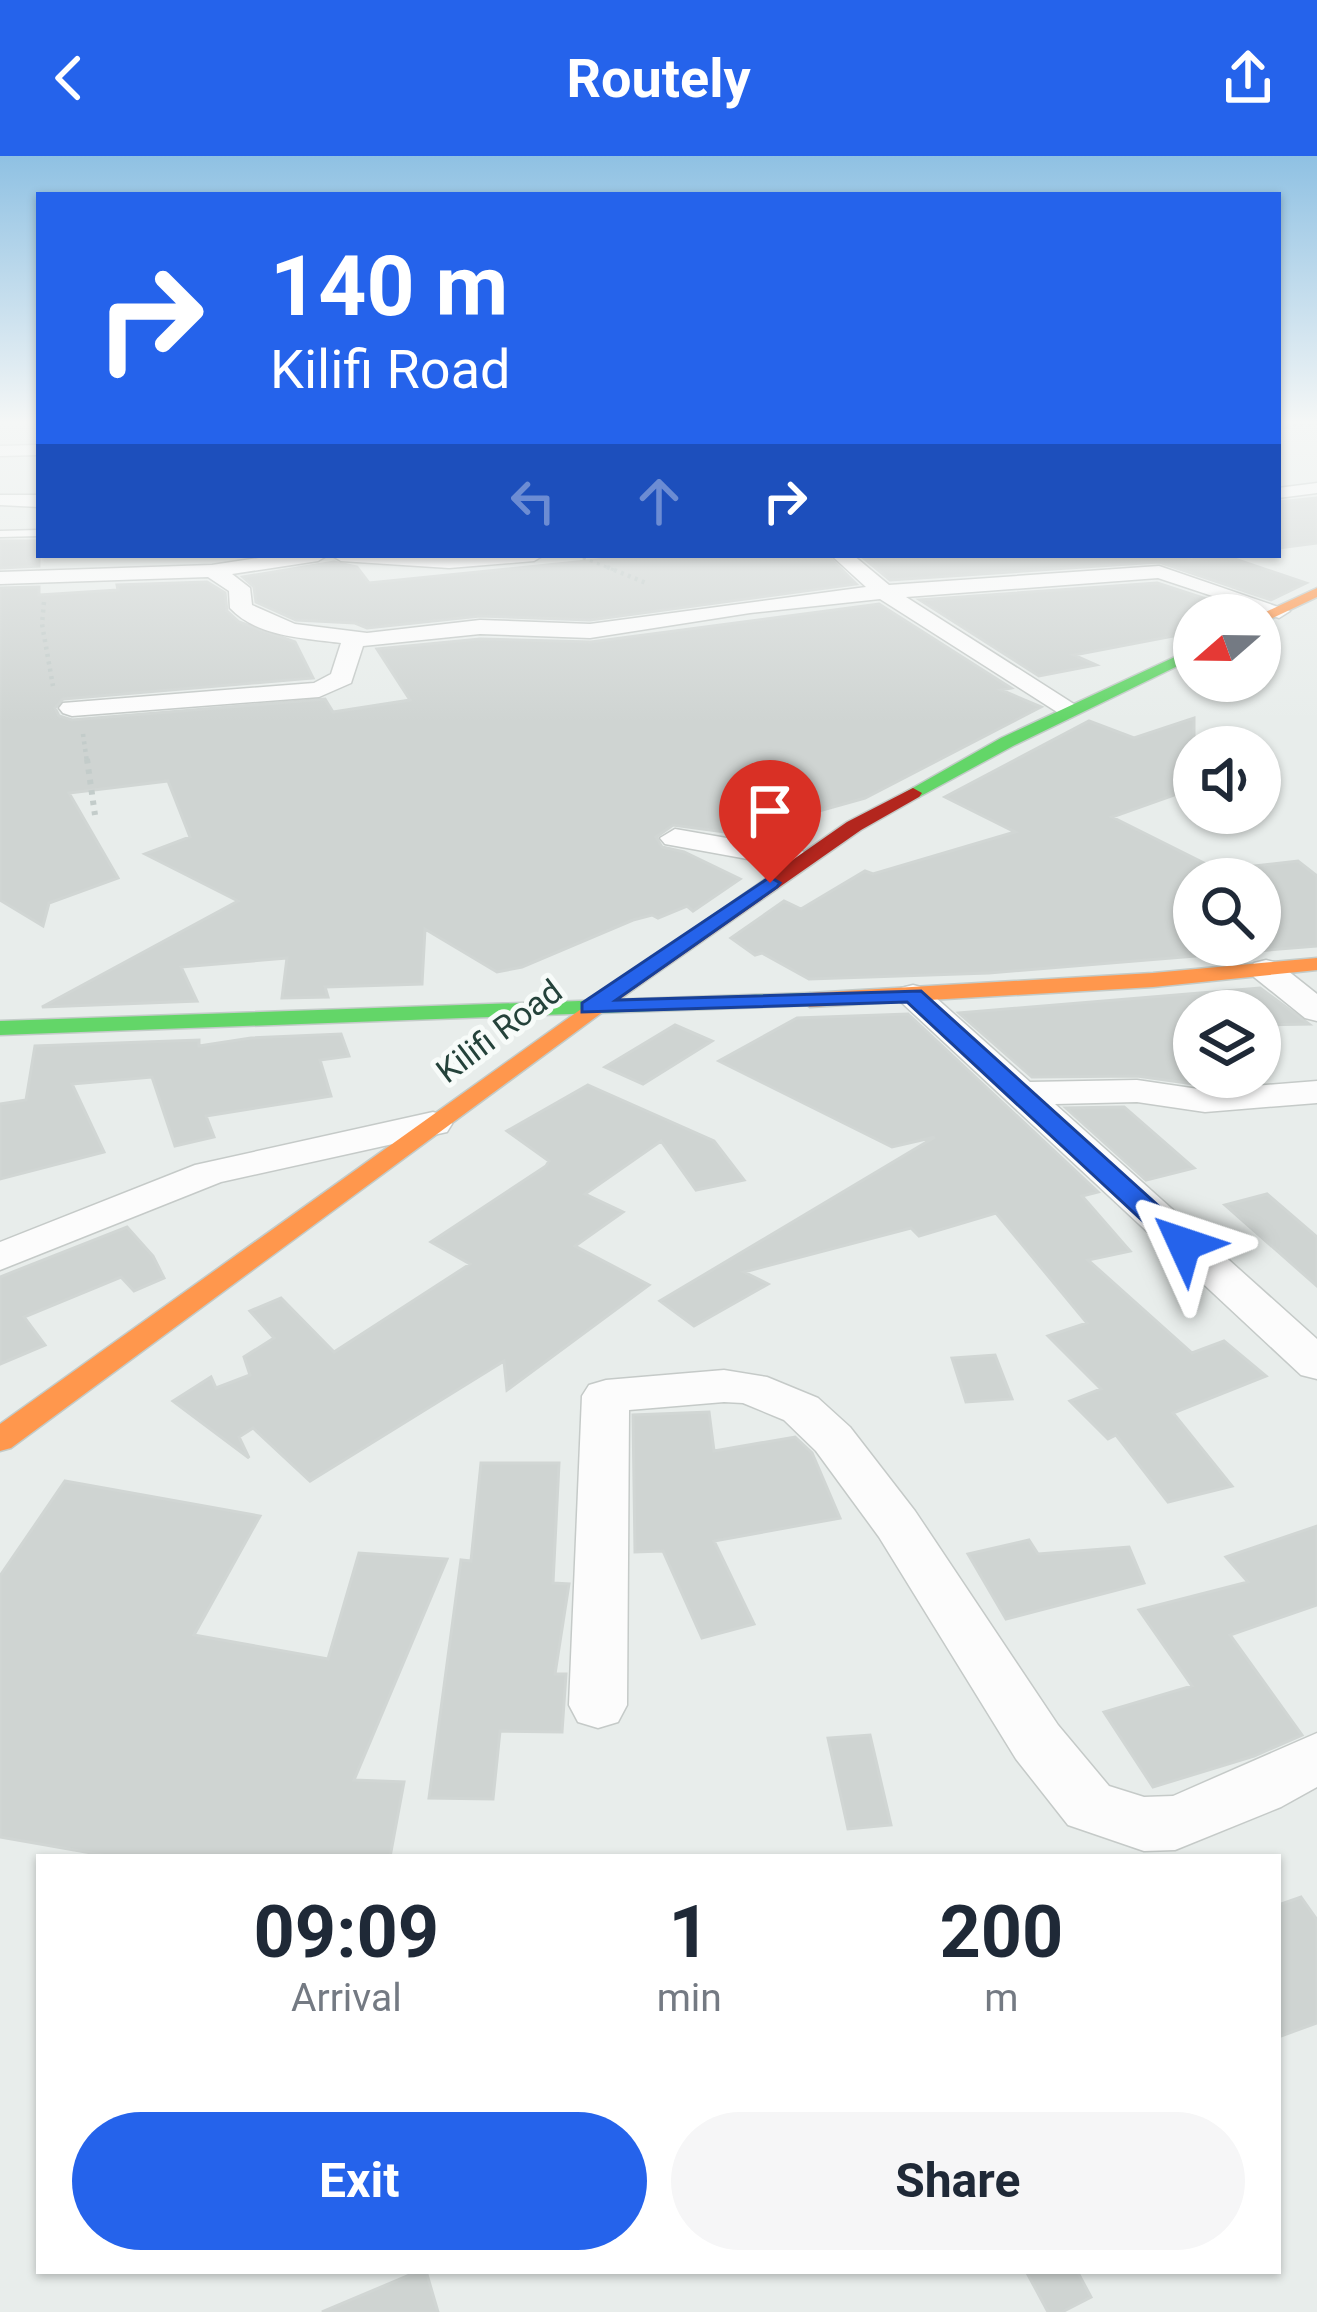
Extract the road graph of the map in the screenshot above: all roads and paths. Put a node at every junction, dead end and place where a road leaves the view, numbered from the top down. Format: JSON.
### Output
{"nodes":[{"id":1,"x":36,"y":533,"type":"edge"},
{"id":2,"x":0,"y":534,"type":"edge"},
{"id":3,"x":48,"y":558,"type":"edge"},
{"id":4,"x":298,"y":558,"type":"edge"},
{"id":5,"x":388,"y":558,"type":"edge"},
{"id":6,"x":498,"y":558,"type":"edge"},
{"id":7,"x":584,"y":558,"type":"edge"},
{"id":8,"x":844,"y":558,"type":"edge"},
{"id":9,"x":212,"y":571,"type":"junction"},
{"id":10,"x":32,"y":577,"type":"junction"},
{"id":11,"x":0,"y":578,"type":"edge"},
{"id":12,"x":646,"y":583,"type":"dead end"},
{"id":13,"x":884,"y":592,"type":"junction"},
{"id":14,"x":1317,"y":592,"type":"edge"},
{"id":15,"x":1215,"y":594,"type":"edge"},
{"id":16,"x":1281,"y":609,"type":"edge"},
{"id":17,"x":354,"y":639,"type":"junction"},
{"id":18,"x":1173,"y":662,"type":"edge"},
{"id":19,"x":73,"y":708,"type":"dead end"},
{"id":20,"x":1068,"y":711,"type":"junction"},
{"id":21,"x":675,"y":838,"type":"dead end"},
{"id":22,"x":802,"y":860,"type":"junction"},
{"id":23,"x":1317,"y":964,"type":"edge"},
{"id":24,"x":1266,"y":970,"type":"junction"},
{"id":25,"x":913,"y":995,"type":"junction"},
{"id":26,"x":590,"y":1008,"type":"junction"},
{"id":27,"x":1317,"y":1011,"type":"edge"},
{"id":28,"x":0,"y":1028,"type":"edge"},
{"id":29,"x":1317,"y":1092,"type":"edge"},
{"id":30,"x":1018,"y":1093,"type":"junction"},
{"id":31,"x":434,"y":1124,"type":"junction"},
{"id":32,"x":0,"y":1256,"type":"edge"},
{"id":33,"x":1317,"y":1364,"type":"edge"},
{"id":34,"x":0,"y":1440,"type":"edge"},
{"id":35,"x":598,"y":1705,"type":"dead end"},
{"id":36,"x":1317,"y":1758,"type":"edge"}],
"edges":[{"from":1,"to":2,"type":"lane"},
{"from":3,"to":10,"type":"street"},
{"from":4,"to":9,"type":"street"},
{"from":5,"to":6,"type":"street"},
{"from":7,"to":12,"type":"path"},
{"from":8,"to":13,"type":"street"},
{"from":9,"to":10,"type":"street"},
{"from":9,"to":17,"type":"street"},
{"from":10,"to":11,"type":"street"},
{"from":13,"to":15,"type":"street"},
{"from":13,"to":17,"type":"street"},
{"from":13,"to":20,"type":"street"},
{"from":14,"to":16,"type":"street"},
{"from":17,"to":19,"type":"street"},
{"from":18,"to":20,"type":"street","name":"Kilifi Road"},
{"from":20,"to":22,"type":"street","name":"Kilifi Road"},
{"from":21,"to":22,"type":"street"},
{"from":22,"to":26,"type":"street","name":"Kilifi Road"},
{"from":23,"to":24,"type":"street"},
{"from":24,"to":25,"type":"street"},
{"from":24,"to":27,"type":"street"},
{"from":25,"to":26,"type":"street"},
{"from":25,"to":30,"type":"street"},
{"from":26,"to":28,"type":"street"},
{"from":26,"to":31,"type":"street","name":"Kilifi Road"},
{"from":29,"to":30,"type":"street"},
{"from":30,"to":33,"type":"street"},
{"from":31,"to":32,"type":"street"},
{"from":31,"to":34,"type":"street","name":"Kilifi Road"},
{"from":35,"to":36,"type":"street"}]}
